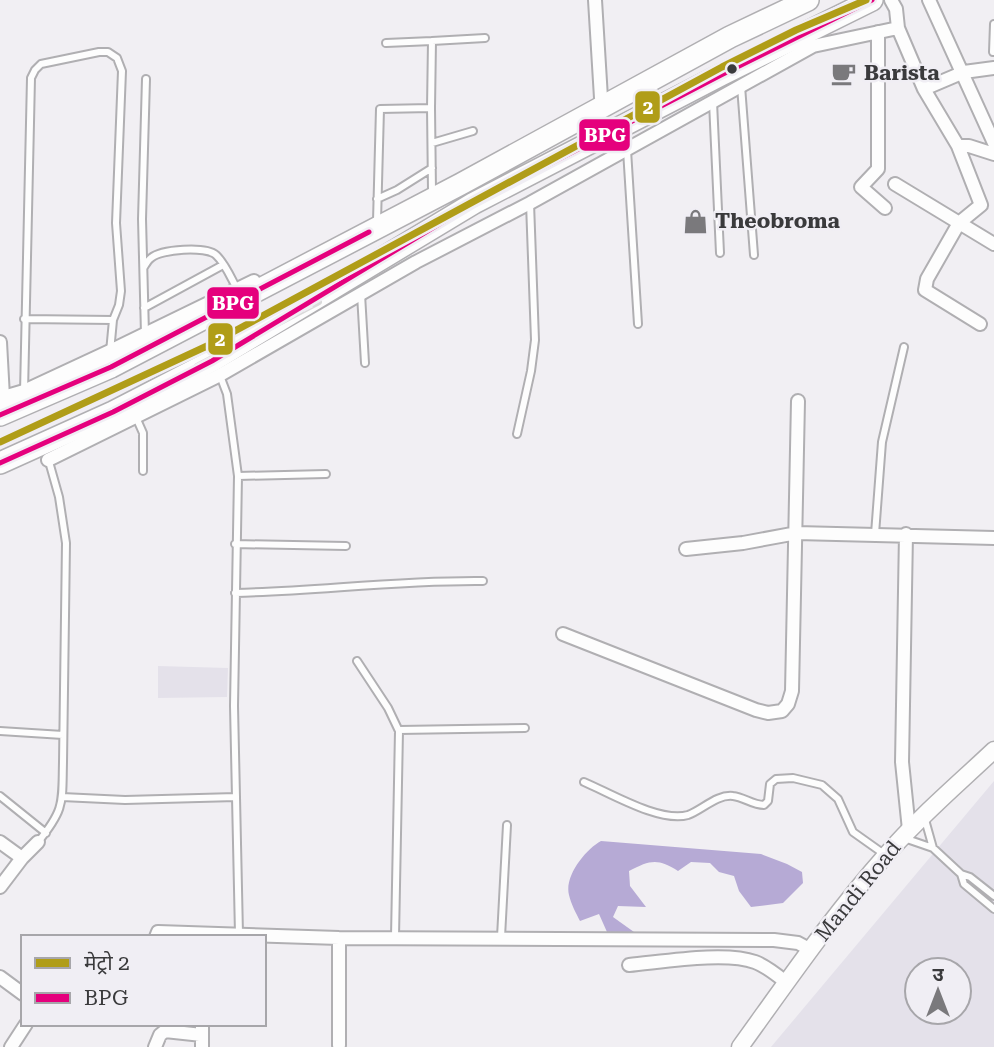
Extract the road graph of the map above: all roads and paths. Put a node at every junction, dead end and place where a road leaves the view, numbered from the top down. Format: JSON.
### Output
{"nodes":[{"id":1,"x":594,"y":0,"type":"edge"},
{"id":2,"x":793,"y":0,"type":"edge"},
{"id":3,"x":808,"y":0,"type":"edge"},
{"id":4,"x":872,"y":0,"type":"edge"},
{"id":5,"x":891,"y":0,"type":"edge"},
{"id":6,"x":929,"y":0,"type":"edge"},
{"id":7,"x":780,"y":3,"type":"edge"},
{"id":8,"x":843,"y":6,"type":"edge"},
{"id":9,"x":994,"y":24,"type":"edge"},
{"id":10,"x":898,"y":28,"type":"junction"},
{"id":11,"x":878,"y":32,"type":"junction"},
{"id":12,"x":485,"y":38,"type":"dead end"},
{"id":13,"x":432,"y":41,"type":"junction"},
{"id":14,"x":386,"y":43,"type":"dead end"},
{"id":15,"x":993,"y":52,"type":"edge"},
{"id":16,"x":994,"y":68,"type":"edge"},
{"id":17,"x":964,"y":72,"type":"junction"},
{"id":18,"x":146,"y":79,"type":"dead end"},
{"id":19,"x":741,"y":86,"type":"junction"},
{"id":20,"x":924,"y":89,"type":"junction"},
{"id":21,"x":601,"y":98,"type":"junction"},
{"id":22,"x":713,"y":102,"type":"junction"},
{"id":23,"x":431,"y":108,"type":"junction"},
{"id":24,"x":473,"y":131,"type":"dead end"},
{"id":25,"x":432,"y":143,"type":"junction"},
{"id":26,"x":994,"y":143,"type":"edge"},
{"id":27,"x":958,"y":146,"type":"junction"},
{"id":28,"x":627,"y":150,"type":"junction"},
{"id":29,"x":994,"y":154,"type":"edge"},
{"id":30,"x":432,"y":168,"type":"junction"},
{"id":31,"x":895,"y":184,"type":"dead end"},
{"id":32,"x":432,"y":191,"type":"junction"},
{"id":33,"x":377,"y":199,"type":"junction"},
{"id":34,"x":530,"y":203,"type":"junction"},
{"id":35,"x":885,"y":208,"type":"dead end"},
{"id":36,"x":377,"y":221,"type":"junction"},
{"id":37,"x":959,"y":223,"type":"junction"},
{"id":38,"x":994,"y":244,"type":"edge"},
{"id":39,"x":720,"y":253,"type":"dead end"},
{"id":40,"x":754,"y":255,"type":"dead end"},
{"id":41,"x":223,"y":265,"type":"junction"},
{"id":42,"x":143,"y":269,"type":"junction"},
{"id":43,"x":237,"y":289,"type":"junction"},
{"id":44,"x":361,"y":294,"type":"junction"},
{"id":45,"x":144,"y":308,"type":"junction"},
{"id":46,"x":24,"y":319,"type":"junction"},
{"id":47,"x":113,"y":320,"type":"junction"},
{"id":48,"x":638,"y":324,"type":"dead end"},
{"id":49,"x":980,"y":324,"type":"dead end"},
{"id":50,"x":145,"y":334,"type":"junction"},
{"id":51,"x":0,"y":342,"type":"edge"},
{"id":52,"x":904,"y":347,"type":"dead end"},
{"id":53,"x":110,"y":359,"type":"junction"},
{"id":54,"x":365,"y":363,"type":"dead end"},
{"id":55,"x":216,"y":368,"type":"junction"},
{"id":56,"x":24,"y":398,"type":"junction"},
{"id":57,"x":798,"y":401,"type":"dead end"},
{"id":58,"x":1,"y":404,"type":"edge"},
{"id":59,"x":132,"y":410,"type":"junction"},
{"id":60,"x":517,"y":434,"type":"dead end"},
{"id":61,"x":46,"y":451,"type":"junction"},
{"id":62,"x":0,"y":463,"type":"edge"},
{"id":63,"x":143,"y":471,"type":"dead end"},
{"id":64,"x":326,"y":474,"type":"dead end"},
{"id":65,"x":237,"y":476,"type":"junction"},
{"id":66,"x":797,"y":533,"type":"junction"},
{"id":67,"x":875,"y":534,"type":"junction"},
{"id":68,"x":906,"y":534,"type":"junction"},
{"id":69,"x":994,"y":538,"type":"edge"},
{"id":70,"x":235,"y":544,"type":"junction"},
{"id":71,"x":346,"y":546,"type":"dead end"},
{"id":72,"x":686,"y":549,"type":"dead end"},
{"id":73,"x":483,"y":581,"type":"dead end"},
{"id":74,"x":235,"y":593,"type":"junction"},
{"id":75,"x":563,"y":634,"type":"dead end"},
{"id":76,"x":357,"y":661,"type":"dead end"},
{"id":77,"x":525,"y":728,"type":"dead end"},
{"id":78,"x":399,"y":730,"type":"junction"},
{"id":79,"x":0,"y":731,"type":"edge"},
{"id":80,"x":63,"y":735,"type":"junction"},
{"id":81,"x":994,"y":750,"type":"edge"},
{"id":82,"x":584,"y":782,"type":"dead end"},
{"id":83,"x":0,"y":796,"type":"edge"},
{"id":84,"x":62,"y":797,"type":"junction"},
{"id":85,"x":236,"y":797,"type":"junction"},
{"id":86,"x":924,"y":816,"type":"junction"},
{"id":87,"x":507,"y":825,"type":"dead end"},
{"id":88,"x":905,"y":834,"type":"junction"},
{"id":89,"x":42,"y":838,"type":"junction"},
{"id":90,"x":0,"y":842,"type":"edge"},
{"id":91,"x":933,"y":848,"type":"junction"},
{"id":92,"x":885,"y":855,"type":"junction"},
{"id":93,"x":22,"y":858,"type":"junction"},
{"id":94,"x":961,"y":874,"type":"junction"},
{"id":95,"x":0,"y":887,"type":"edge"},
{"id":96,"x":994,"y":896,"type":"edge"},
{"id":97,"x":994,"y":909,"type":"edge"},
{"id":98,"x":157,"y":935,"type":"edge"},
{"id":99,"x":192,"y":935,"type":"edge"},
{"id":100,"x":239,"y":935,"type":"edge"},
{"id":101,"x":266,"y":937,"type":"edge"},
{"id":102,"x":395,"y":937,"type":"junction"},
{"id":103,"x":501,"y":937,"type":"junction"},
{"id":104,"x":339,"y":938,"type":"junction"},
{"id":105,"x":811,"y":950,"type":"junction"},
{"id":106,"x":629,"y":965,"type":"dead end"},
{"id":107,"x":0,"y":977,"type":"edge"},
{"id":108,"x":787,"y":983,"type":"junction"},
{"id":109,"x":21,"y":993,"type":"edge"},
{"id":110,"x":25,"y":1026,"type":"edge"},
{"id":111,"x":202,"y":1035,"type":"edge"},
{"id":112,"x":339,"y":1045,"type":"edge"},
{"id":113,"x":11,"y":1047,"type":"edge"},
{"id":114,"x":155,"y":1047,"type":"edge"},
{"id":115,"x":740,"y":1047,"type":"edge"}],
"edges":[{"from":1,"to":21,"type":"street"},
{"from":2,"to":7,"type":"street"},
{"from":3,"to":53,"type":"highway"},
{"from":4,"to":8,"type":"highway"},
{"from":5,"to":10,"type":"street"},
{"from":6,"to":17,"type":"street"},
{"from":7,"to":21,"type":"street"},
{"from":8,"to":55,"type":"highway"},
{"from":9,"to":15,"type":"lane"},
{"from":10,"to":11,"type":"street"},
{"from":10,"to":20,"type":"street"},
{"from":11,"to":19,"type":"street"},
{"from":11,"to":35,"type":"street"},
{"from":12,"to":13,"type":"lane"},
{"from":13,"to":14,"type":"lane"},
{"from":13,"to":23,"type":"lane"},
{"from":16,"to":17,"type":"street"},
{"from":17,"to":20,"type":"street"},
{"from":17,"to":26,"type":"street"},
{"from":18,"to":42,"type":"lane"},
{"from":19,"to":22,"type":"street"},
{"from":19,"to":40,"type":"lane"},
{"from":20,"to":27,"type":"street"},
{"from":21,"to":32,"type":"street"},
{"from":22,"to":28,"type":"street"},
{"from":22,"to":39,"type":"lane"},
{"from":23,"to":25,"type":"lane"},
{"from":23,"to":33,"type":"lane"},
{"from":24,"to":25,"type":"lane"},
{"from":25,"to":30,"type":"lane"},
{"from":27,"to":29,"type":"street"},
{"from":27,"to":37,"type":"street"},
{"from":28,"to":34,"type":"street"},
{"from":28,"to":48,"type":"lane"},
{"from":30,"to":32,"type":"lane"},
{"from":30,"to":33,"type":"lane"},
{"from":31,"to":37,"type":"street"},
{"from":32,"to":36,"type":"street"},
{"from":33,"to":36,"type":"lane"},
{"from":34,"to":44,"type":"street"},
{"from":34,"to":60,"type":"lane"},
{"from":36,"to":43,"type":"street"},
{"from":37,"to":38,"type":"street"},
{"from":37,"to":49,"type":"street"},
{"from":41,"to":42,"type":"lane"},
{"from":41,"to":43,"type":"lane"},
{"from":41,"to":45,"type":"lane"},
{"from":42,"to":45,"type":"lane"},
{"from":43,"to":50,"type":"street"},
{"from":44,"to":54,"type":"lane"},
{"from":44,"to":55,"type":"street"},
{"from":45,"to":50,"type":"lane"},
{"from":46,"to":47,"type":"lane"},
{"from":46,"to":47,"type":"lane"},
{"from":46,"to":56,"type":"lane"},
{"from":47,"to":53,"type":"lane"},
{"from":50,"to":53,"type":"street"},
{"from":51,"to":58,"type":"street"},
{"from":52,"to":67,"type":"lane"},
{"from":53,"to":56,"type":"highway"},
{"from":55,"to":59,"type":"highway"},
{"from":55,"to":65,"type":"lane"},
{"from":56,"to":58,"type":"highway"},
{"from":57,"to":66,"type":"street"},
{"from":59,"to":61,"type":"highway"},
{"from":59,"to":63,"type":"lane"},
{"from":61,"to":62,"type":"highway"},
{"from":61,"to":80,"type":"lane"},
{"from":64,"to":65,"type":"lane"},
{"from":65,"to":70,"type":"lane"},
{"from":66,"to":67,"type":"street"},
{"from":66,"to":72,"type":"street"},
{"from":66,"to":75,"type":"street"},
{"from":67,"to":68,"type":"street"},
{"from":68,"to":69,"type":"street"},
{"from":68,"to":88,"type":"street"},
{"from":70,"to":71,"type":"lane"},
{"from":70,"to":74,"type":"lane"},
{"from":73,"to":74,"type":"lane"},
{"from":74,"to":85,"type":"lane"},
{"from":76,"to":78,"type":"lane"},
{"from":77,"to":78,"type":"lane"},
{"from":78,"to":102,"type":"lane"},
{"from":79,"to":80,"type":"lane"},
{"from":80,"to":84,"type":"lane"},
{"from":81,"to":86,"type":"street","name":"Mandi Road"},
{"from":82,"to":92,"type":"lane"},
{"from":83,"to":89,"type":"lane"},
{"from":84,"to":85,"type":"lane"},
{"from":84,"to":89,"type":"lane"},
{"from":85,"to":100,"type":"lane"},
{"from":86,"to":88,"type":"street","name":"Mandi Road"},
{"from":86,"to":91,"type":"lane"},
{"from":87,"to":103,"type":"lane"},
{"from":88,"to":91,"type":"lane"},
{"from":88,"to":92,"type":"street","name":"Mandi Road"},
{"from":89,"to":93,"type":"street"},
{"from":90,"to":93,"type":"street"},
{"from":91,"to":94,"type":"lane"},
{"from":92,"to":105,"type":"street","name":"Mandi Road"},
{"from":93,"to":95,"type":"street"},
{"from":94,"to":96,"type":"lane"},
{"from":94,"to":97,"type":"lane"},
{"from":98,"to":99,"type":"street"},
{"from":101,"to":104,"type":"street"},
{"from":102,"to":103,"type":"street"},
{"from":102,"to":104,"type":"street"},
{"from":103,"to":105,"type":"street"},
{"from":104,"to":112,"type":"street"},
{"from":105,"to":108,"type":"street","name":"Mandi Road"},
{"from":106,"to":108,"type":"street"},
{"from":107,"to":109,"type":"street"},
{"from":108,"to":115,"type":"street","name":"Mandi Road"},
{"from":110,"to":113,"type":"street"},
{"from":111,"to":114,"type":"street"}]}
